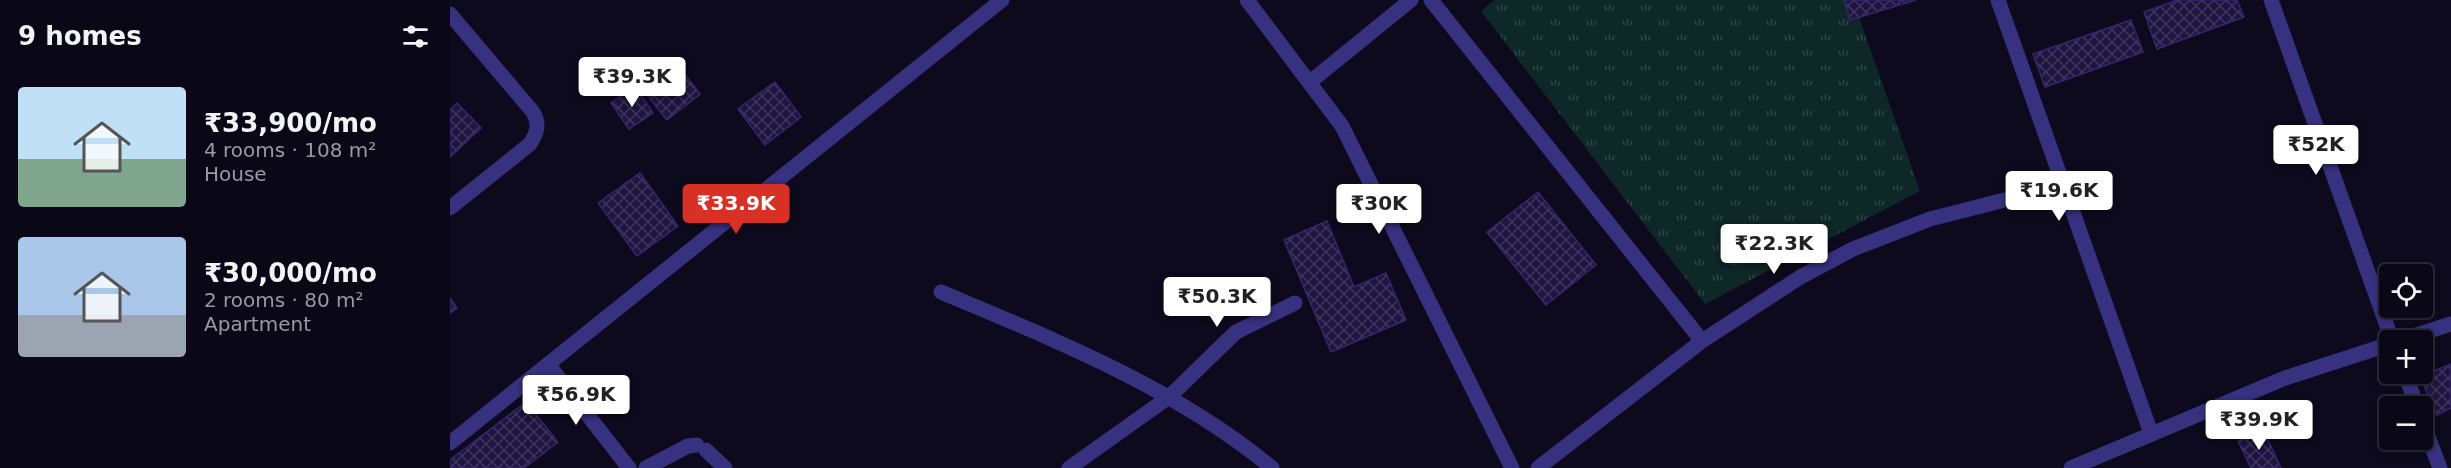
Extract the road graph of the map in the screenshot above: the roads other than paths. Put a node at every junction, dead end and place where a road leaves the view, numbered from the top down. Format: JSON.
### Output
{"nodes":[{"id":1,"x":1002,"y":0,"type":"edge"},
{"id":2,"x":1247,"y":0,"type":"edge"},
{"id":3,"x":1411,"y":0,"type":"edge"},
{"id":4,"x":1431,"y":0,"type":"edge"},
{"id":5,"x":1998,"y":0,"type":"edge"},
{"id":6,"x":2271,"y":0,"type":"edge"},
{"id":7,"x":450,"y":14,"type":"edge"},
{"id":8,"x":1310,"y":82,"type":"junction"},
{"id":9,"x":2063,"y":185,"type":"junction"},
{"id":10,"x":450,"y":208,"type":"edge"},
{"id":11,"x":941,"y":292,"type":"dead end"},
{"id":12,"x":1295,"y":303,"type":"dead end"},
{"id":13,"x":2451,"y":324,"type":"edge"},
{"id":14,"x":2388,"y":330,"type":"edge"},
{"id":15,"x":2432,"y":330,"type":"edge"},
{"id":16,"x":1702,"y":341,"type":"junction"},
{"id":17,"x":2379,"y":348,"type":"edge"},
{"id":18,"x":548,"y":364,"type":"junction"},
{"id":19,"x":1169,"y":398,"type":"junction"},
{"id":20,"x":2151,"y":433,"type":"junction"},
{"id":21,"x":450,"y":443,"type":"edge"},
{"id":22,"x":2433,"y":450,"type":"edge"},
{"id":23,"x":1263,"y":466,"type":"edge"},
{"id":24,"x":629,"y":468,"type":"edge"},
{"id":25,"x":646,"y":468,"type":"edge"},
{"id":26,"x":725,"y":468,"type":"edge"},
{"id":27,"x":1069,"y":468,"type":"edge"},
{"id":28,"x":1512,"y":468,"type":"edge"},
{"id":29,"x":1538,"y":468,"type":"edge"},
{"id":30,"x":2071,"y":468,"type":"edge"},
{"id":31,"x":2440,"y":468,"type":"edge"}],
"edges":[{"from":1,"to":18,"type":"street"},
{"from":2,"to":8,"type":"street"},
{"from":3,"to":8,"type":"street"},
{"from":4,"to":16,"type":"street"},
{"from":5,"to":9,"type":"street"},
{"from":6,"to":14,"type":"street"},
{"from":7,"to":10,"type":"street"},
{"from":8,"to":28,"type":"street"},
{"from":9,"to":16,"type":"street"},
{"from":9,"to":20,"type":"street"},
{"from":11,"to":19,"type":"street"},
{"from":12,"to":19,"type":"street"},
{"from":13,"to":15,"type":"street"},
{"from":16,"to":29,"type":"street"},
{"from":17,"to":20,"type":"street"},
{"from":18,"to":21,"type":"street"},
{"from":18,"to":24,"type":"street"},
{"from":19,"to":23,"type":"street"},
{"from":19,"to":27,"type":"street"},
{"from":20,"to":30,"type":"street"},
{"from":22,"to":31,"type":"street"},
{"from":25,"to":26,"type":"street"}]}
